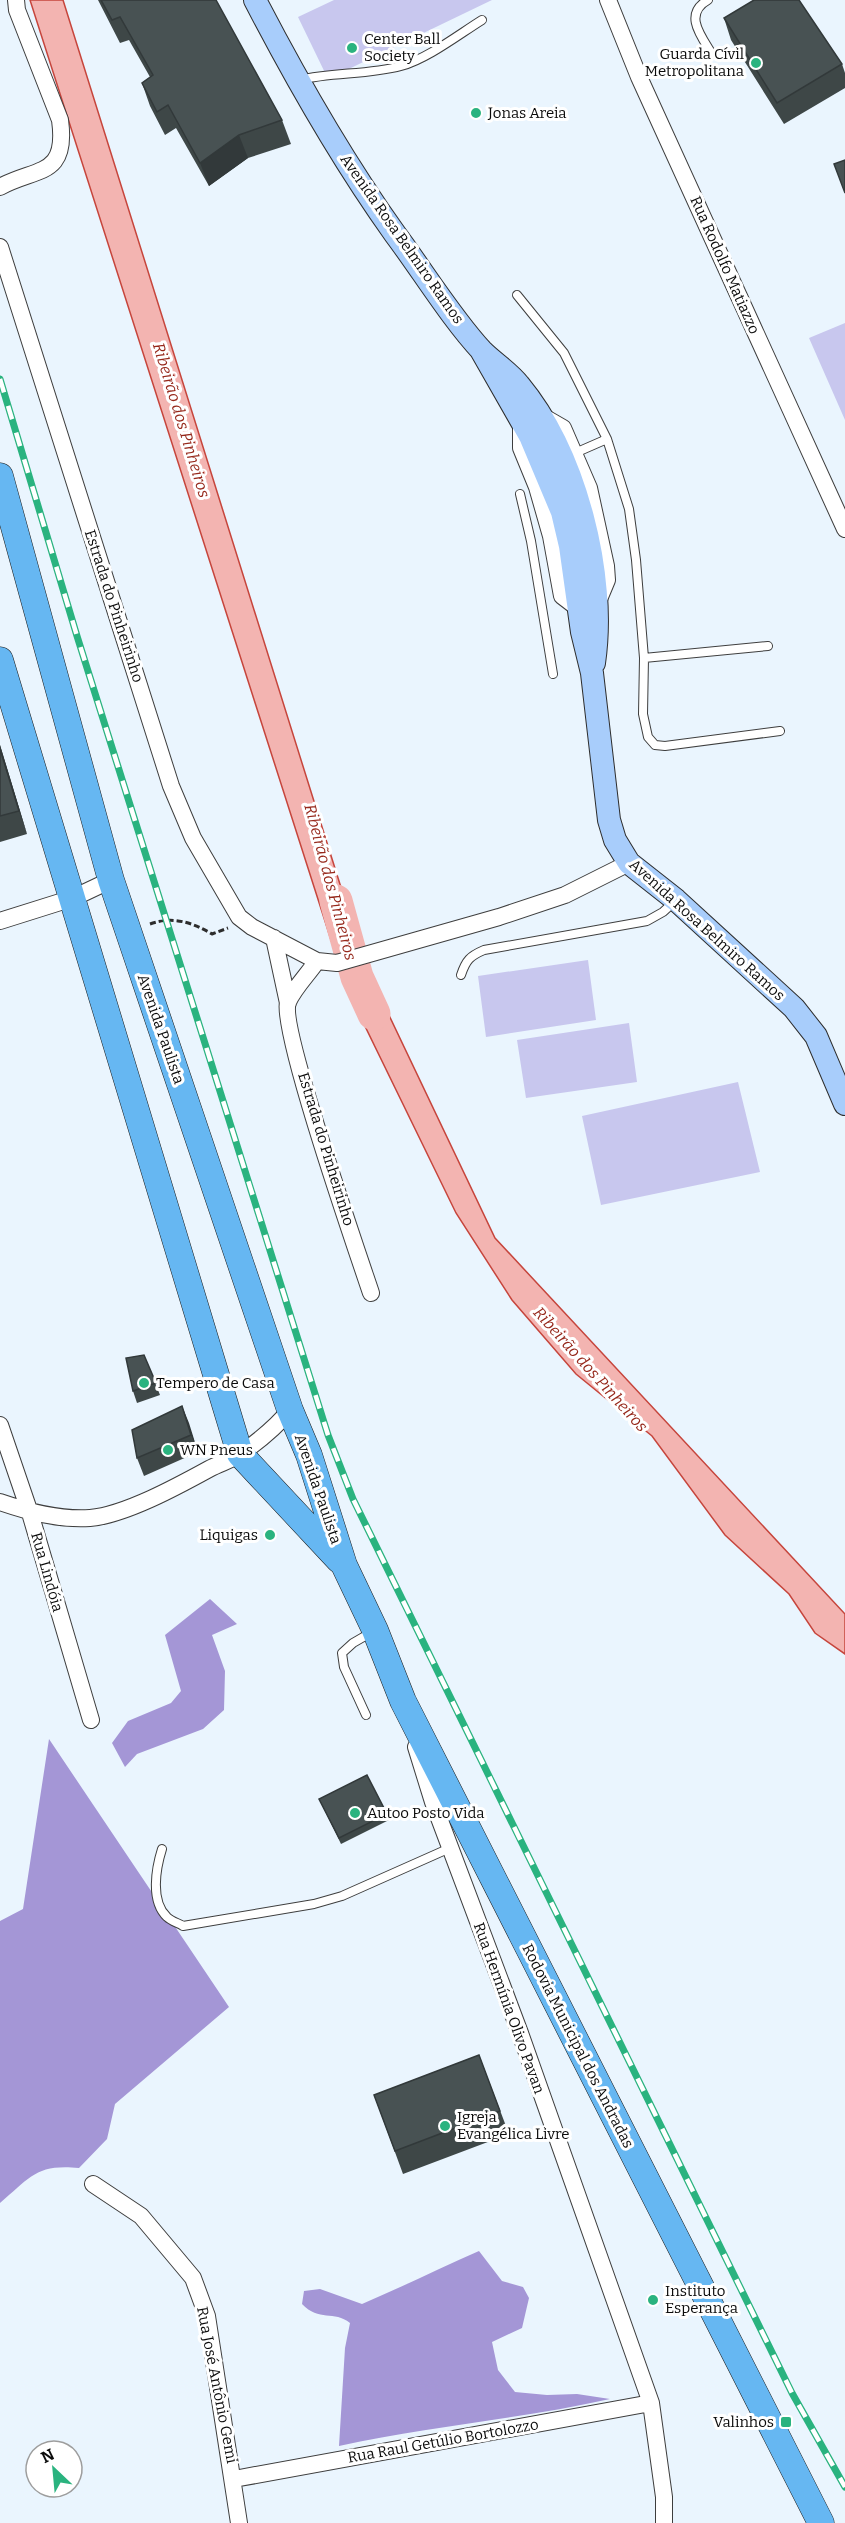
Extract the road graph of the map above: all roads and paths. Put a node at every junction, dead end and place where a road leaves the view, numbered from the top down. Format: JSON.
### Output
{"nodes":[{"id":1,"x":16,"y":0,"type":"edge"},
{"id":2,"x":255,"y":0,"type":"edge"},
{"id":3,"x":608,"y":0,"type":"edge"},
{"id":4,"x":708,"y":0,"type":"edge"},
{"id":5,"x":482,"y":20,"type":"dead end"},
{"id":6,"x":712,"y":54,"type":"dead end"},
{"id":7,"x":299,"y":80,"type":"junction"},
{"id":8,"x":0,"y":187,"type":"edge"},
{"id":9,"x":0,"y":246,"type":"edge"},
{"id":10,"x":517,"y":295,"type":"dead end"},
{"id":11,"x":529,"y":423,"type":"junction"},
{"id":12,"x":607,"y":439,"type":"junction"},
{"id":13,"x":575,"y":453,"type":"junction"},
{"id":14,"x":1,"y":484,"type":"edge"},
{"id":15,"x":520,"y":494,"type":"dead end"},
{"id":16,"x":845,"y":529,"type":"edge"},
{"id":17,"x":591,"y":599,"type":"junction"},
{"id":18,"x":768,"y":646,"type":"dead end"},
{"id":19,"x":644,"y":658,"type":"junction"},
{"id":20,"x":0,"y":660,"type":"edge"},
{"id":21,"x":553,"y":674,"type":"dead end"},
{"id":22,"x":780,"y":730,"type":"dead end"},
{"id":23,"x":629,"y":863,"type":"junction"},
{"id":24,"x":111,"y":880,"type":"junction"},
{"id":25,"x":73,"y":898,"type":"junction"},
{"id":26,"x":676,"y":900,"type":"junction"},
{"id":27,"x":242,"y":918,"type":"junction"},
{"id":28,"x":0,"y":921,"type":"edge"},
{"id":29,"x":129,"y":933,"type":"junction"},
{"id":30,"x":274,"y":938,"type":"junction"},
{"id":31,"x":317,"y":961,"type":"junction"},
{"id":32,"x":461,"y":975,"type":"dead end"},
{"id":33,"x":288,"y":1003,"type":"junction"},
{"id":34,"x":845,"y":1104,"type":"edge"},
{"id":35,"x":371,"y":1293,"type":"dead end"},
{"id":36,"x":290,"y":1410,"type":"junction"},
{"id":37,"x":0,"y":1425,"type":"edge"},
{"id":38,"x":240,"y":1454,"type":"junction"},
{"id":39,"x":0,"y":1502,"type":"edge"},
{"id":40,"x":30,"y":1513,"type":"junction"},
{"id":41,"x":344,"y":1565,"type":"junction"},
{"id":42,"x":375,"y":1630,"type":"junction"},
{"id":43,"x":403,"y":1701,"type":"junction"},
{"id":44,"x":366,"y":1715,"type":"dead end"},
{"id":45,"x":91,"y":1720,"type":"dead end"},
{"id":46,"x":450,"y":1848,"type":"junction"},
{"id":47,"x":162,"y":1849,"type":"dead end"},
{"id":48,"x":93,"y":2184,"type":"dead end"},
{"id":49,"x":651,"y":2403,"type":"junction"},
{"id":50,"x":234,"y":2479,"type":"junction"},
{"id":51,"x":239,"y":2523,"type":"edge"},
{"id":52,"x":664,"y":2523,"type":"edge"},
{"id":53,"x":821,"y":2523,"type":"edge"}],
"edges":[{"from":1,"to":8,"type":"street"},
{"from":2,"to":7,"type":"main road","name":"Avenida Rosa Belmiro Ramos"},
{"from":3,"to":16,"type":"street","name":"Rua Rodolfo Matiazzo"},
{"from":4,"to":6,"type":"lane"},
{"from":5,"to":7,"type":"lane"},
{"from":7,"to":11,"type":"main road","name":"Avenida Rosa Belmiro Ramos"},
{"from":9,"to":27,"type":"street","name":"Estrada do Pinheirinho"},
{"from":10,"to":12,"type":"lane"},
{"from":11,"to":13,"type":"street"},
{"from":11,"to":17,"type":"main road","name":"Avenida Rosa Belmiro Ramos"},
{"from":11,"to":17,"type":"street"},
{"from":12,"to":13,"type":"lane"},
{"from":12,"to":19,"type":"lane"},
{"from":13,"to":17,"type":"street"},
{"from":14,"to":24,"type":"main road","name":"Avenida Paulista"},
{"from":15,"to":21,"type":"lane"},
{"from":17,"to":23,"type":"main road","name":"Avenida Rosa Belmiro Ramos"},
{"from":18,"to":19,"type":"lane"},
{"from":19,"to":22,"type":"lane"},
{"from":20,"to":25,"type":"main road","name":"Avenida Paulista"},
{"from":23,"to":26,"type":"main road","name":"Avenida Rosa Belmiro Ramos"},
{"from":23,"to":31,"type":"street","name":"Estrada do Pinheirinho"},
{"from":24,"to":25,"type":"street"},
{"from":24,"to":29,"type":"main road","name":"Avenida Paulista"},
{"from":25,"to":28,"type":"street"},
{"from":25,"to":38,"type":"main road","name":"Avenida Paulista"},
{"from":26,"to":32,"type":"lane"},
{"from":26,"to":34,"type":"main road","name":"Avenida Rosa Belmiro Ramos"},
{"from":27,"to":29,"type":"path"},
{"from":27,"to":30,"type":"street","name":"Estrada do Pinheirinho"},
{"from":29,"to":36,"type":"main road","name":"Avenida Paulista"},
{"from":30,"to":31,"type":"street","name":"Estrada do Pinheirinho"},
{"from":30,"to":33,"type":"street","name":"Estrada do Pinheirinho"},
{"from":31,"to":33,"type":"street"},
{"from":33,"to":35,"type":"street","name":"Estrada do Pinheirinho"},
{"from":36,"to":38,"type":"street"},
{"from":36,"to":41,"type":"main road","name":"Avenida Paulista"},
{"from":37,"to":40,"type":"street","name":"Rua Lindóia"},
{"from":38,"to":40,"type":"street"},
{"from":38,"to":41,"type":"main road","name":"Avenida Paulista"},
{"from":39,"to":40,"type":"street"},
{"from":40,"to":45,"type":"street","name":"Rua Lindóia"},
{"from":41,"to":42,"type":"main road","name":"Rodovia Municipal dos Andradas"},
{"from":42,"to":43,"type":"main road","name":"Rodovia Municipal dos Andradas"},
{"from":42,"to":44,"type":"lane"},
{"from":43,"to":46,"type":"street","name":"Rua Hermínia Olivo Pavan"},
{"from":43,"to":53,"type":"main road","name":"Rodovia Municipal dos Andradas"},
{"from":46,"to":47,"type":"lane"},
{"from":46,"to":49,"type":"street","name":"Rua Hermínia Olivo Pavan"},
{"from":48,"to":50,"type":"street","name":"Rua José Antônio Gemi"},
{"from":49,"to":50,"type":"street","name":"Rua Raul Getúlio Bortolozzo"},
{"from":49,"to":52,"type":"street","name":"Rua Hermínia Olivo Pavan"},
{"from":50,"to":51,"type":"street","name":"Rua José Antônio Gemi"}]}
